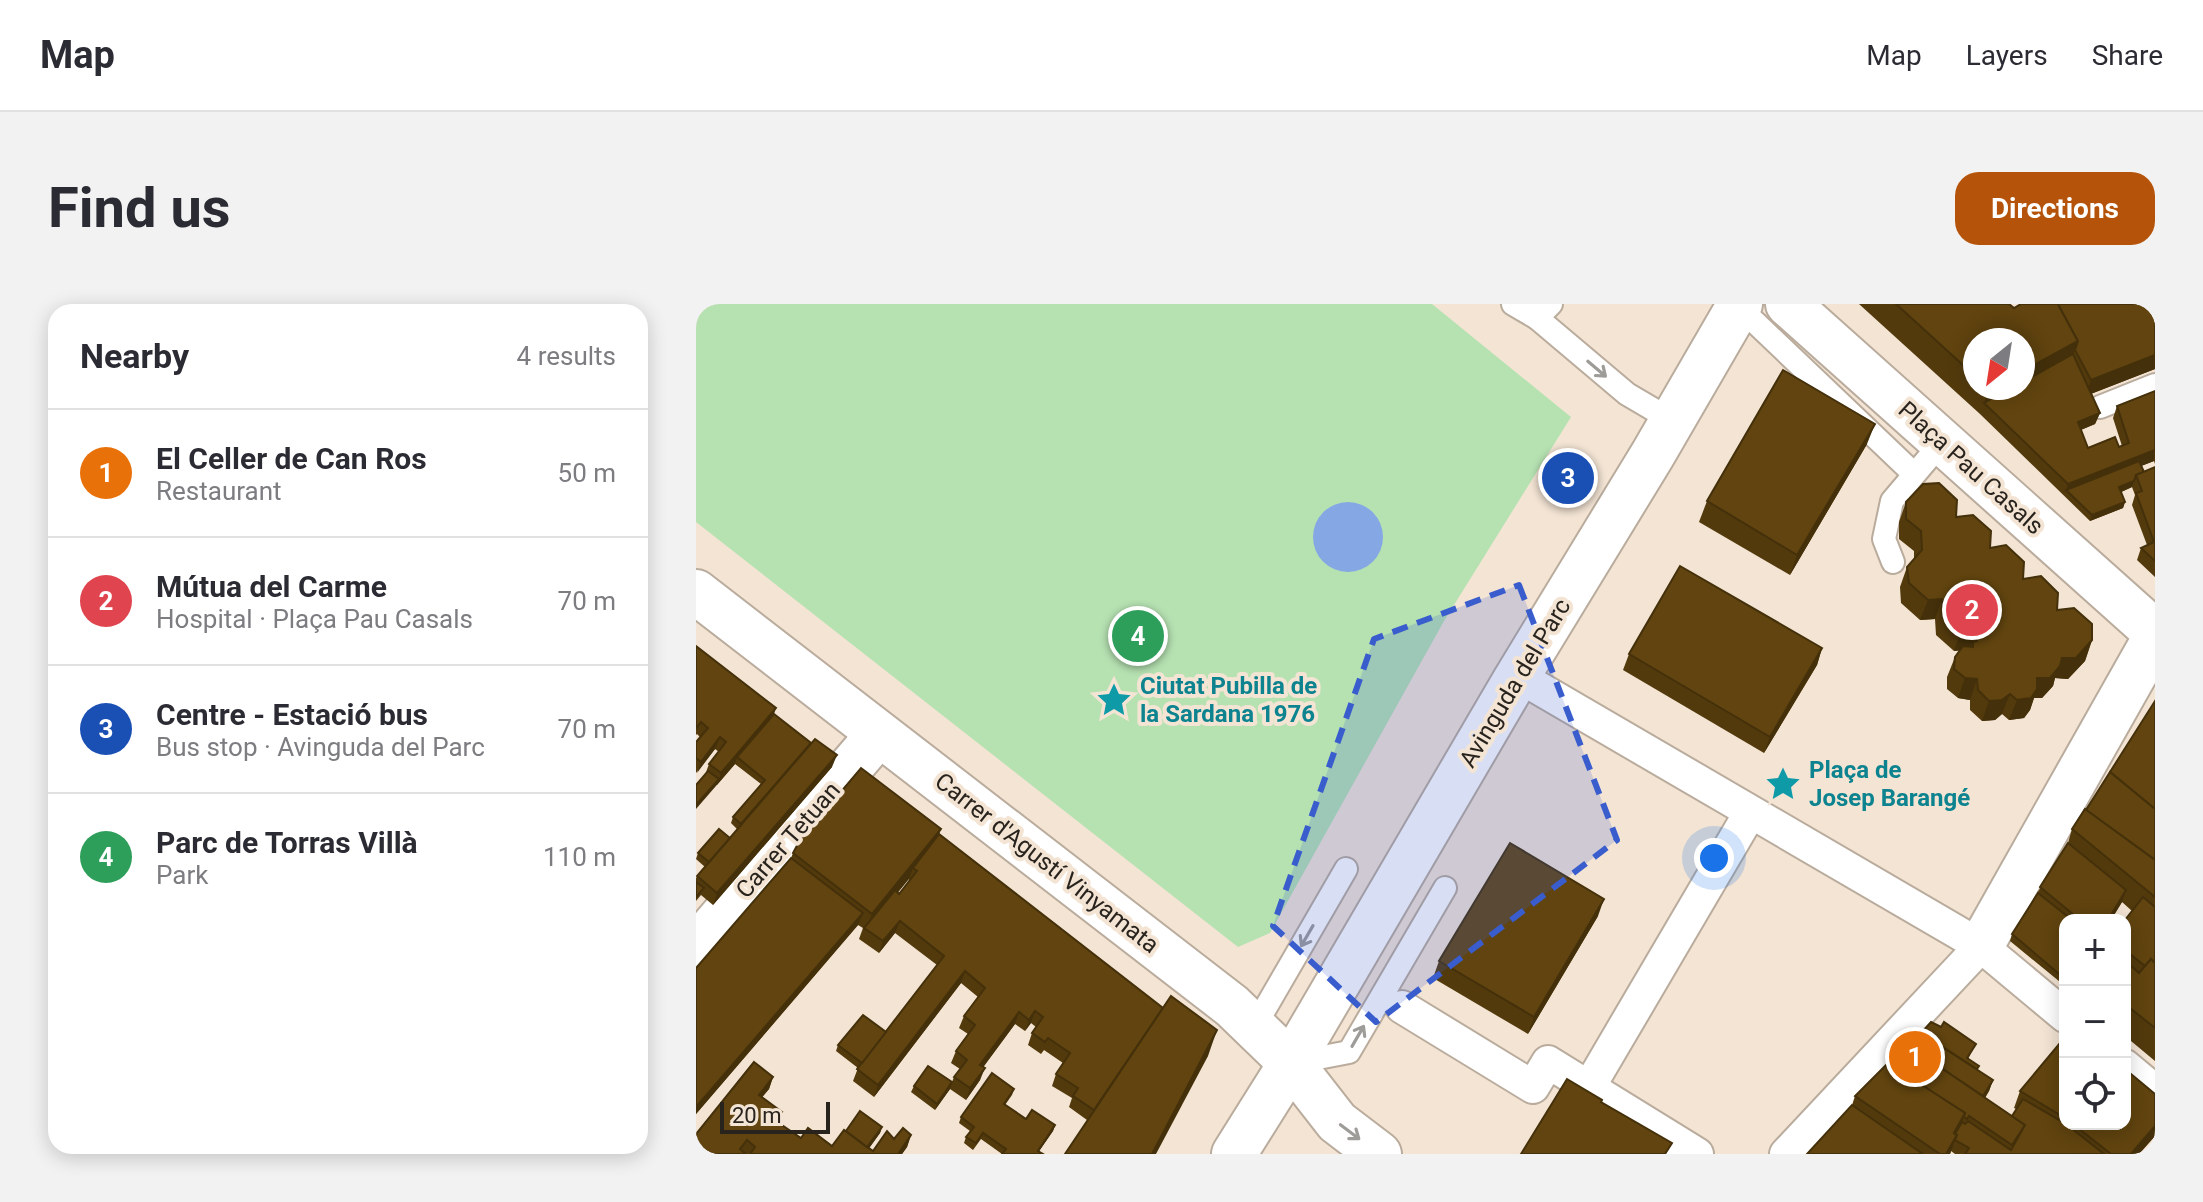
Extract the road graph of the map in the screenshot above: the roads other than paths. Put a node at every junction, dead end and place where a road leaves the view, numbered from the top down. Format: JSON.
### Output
{"nodes":[{"id":1,"x":1513,"y":304,"type":"edge"},
{"id":2,"x":1788,"y":304,"type":"edge"},
{"id":3,"x":1739,"y":305,"type":"edge"},
{"id":4,"x":1544,"y":311,"type":"edge"},
{"id":5,"x":2155,"y":385,"type":"edge"},
{"id":6,"x":2100,"y":407,"type":"edge"},
{"id":7,"x":1673,"y":421,"type":"junction"},
{"id":8,"x":1942,"y":442,"type":"junction"},
{"id":9,"x":1913,"y":473,"type":"junction"},
{"id":10,"x":1893,"y":562,"type":"dead end"},
{"id":11,"x":696,"y":592,"type":"edge"},
{"id":12,"x":2155,"y":632,"type":"edge"},
{"id":13,"x":2155,"y":638,"type":"edge"},
{"id":14,"x":1518,"y":676,"type":"junction"},
{"id":15,"x":879,"y":734,"type":"junction"},
{"id":16,"x":1750,"y":813,"type":"junction"},
{"id":17,"x":1346,"y":869,"type":"dead end"},
{"id":18,"x":1445,"y":888,"type":"dead end"},
{"id":19,"x":1981,"y":946,"type":"junction"},
{"id":20,"x":696,"y":947,"type":"edge"},
{"id":21,"x":1402,"y":1007,"type":"dead end"},
{"id":22,"x":2059,"y":1011,"type":"edge"},
{"id":23,"x":1255,"y":1026,"type":"junction"},
{"id":24,"x":1291,"y":1063,"type":"junction"},
{"id":25,"x":2131,"y":1071,"type":"edge"},
{"id":26,"x":1589,"y":1087,"type":"junction"},
{"id":27,"x":2155,"y":1091,"type":"edge"},
{"id":28,"x":1234,"y":1154,"type":"edge"},
{"id":29,"x":1379,"y":1154,"type":"edge"},
{"id":30,"x":1697,"y":1154,"type":"edge"},
{"id":31,"x":1786,"y":1154,"type":"edge"}],
"edges":[{"from":1,"to":4,"type":"lane"},
{"from":2,"to":8,"type":"street","name":"Plaça Pau Casals"},
{"from":3,"to":7,"type":"street","name":"Avinguda del Parc"},
{"from":3,"to":9,"type":"lane"},
{"from":4,"to":7,"type":"lane","one_way":true},
{"from":5,"to":6,"type":"lane"},
{"from":7,"to":14,"type":"street","name":"Avinguda del Parc"},
{"from":8,"to":9,"type":"lane"},
{"from":8,"to":12,"type":"street","name":"Plaça Pau Casals"},
{"from":9,"to":10,"type":"lane"},
{"from":11,"to":15,"type":"street","name":"Carrer d'Agustí Vinyamata"},
{"from":13,"to":19,"type":"street"},
{"from":14,"to":16,"type":"street"},
{"from":14,"to":24,"type":"street","name":"Avinguda del Parc"},
{"from":15,"to":20,"type":"street","name":"Carrer Tetuan"},
{"from":15,"to":23,"type":"street","name":"Carrer d'Agustí Vinyamata"},
{"from":16,"to":19,"type":"street"},
{"from":16,"to":26,"type":"street"},
{"from":17,"to":23,"type":"lane","one_way":true},
{"from":24,"to":18,"type":"lane","one_way":true},
{"from":19,"to":22,"type":"street"},
{"from":19,"to":31,"type":"street"},
{"from":21,"to":26,"type":"street"},
{"from":23,"to":24,"type":"street","name":"Carrer d'Agustí Vinyamata"},
{"from":24,"to":28,"type":"street","name":"Avinguda del Parc"},
{"from":24,"to":29,"type":"street","name":"Carrer d'Agustí Vinyamata","one_way":true},
{"from":25,"to":27,"type":"street"},
{"from":26,"to":30,"type":"street"}]}
